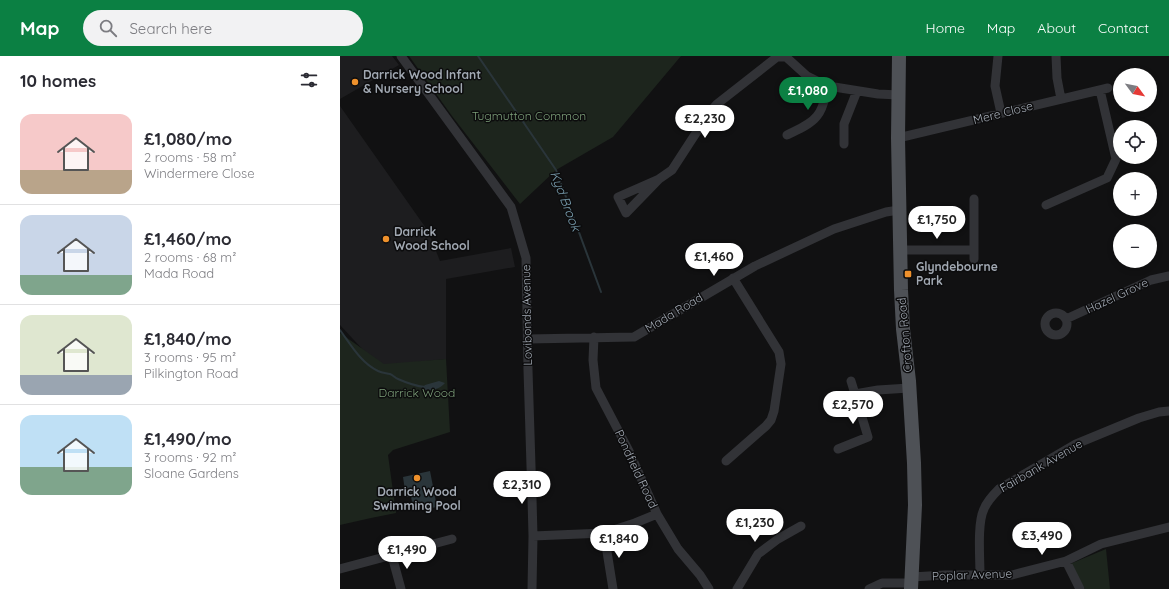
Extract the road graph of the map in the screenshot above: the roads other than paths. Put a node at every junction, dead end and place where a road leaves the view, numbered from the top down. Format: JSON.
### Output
{"nodes":[{"id":1,"x":401,"y":56,"type":"edge"},
{"id":2,"x":777,"y":56,"type":"edge"},
{"id":3,"x":899,"y":56,"type":"edge"},
{"id":4,"x":998,"y":56,"type":"edge"},
{"id":5,"x":1056,"y":56,"type":"edge"},
{"id":6,"x":828,"y":86,"type":"junction"},
{"id":7,"x":857,"y":91,"type":"junction"},
{"id":8,"x":899,"y":95,"type":"junction"},
{"id":9,"x":1061,"y":99,"type":"junction"},
{"id":10,"x":1002,"y":113,"type":"junction"},
{"id":11,"x":787,"y":135,"type":"dead end"},
{"id":12,"x":898,"y":138,"type":"junction"},
{"id":13,"x":844,"y":144,"type":"dead end"},
{"id":14,"x":660,"y":179,"type":"junction"},
{"id":15,"x":974,"y":199,"type":"dead end"},
{"id":16,"x":1046,"y":205,"type":"dead end"},
{"id":17,"x":899,"y":210,"type":"junction"},
{"id":18,"x":900,"y":250,"type":"junction"},
{"id":19,"x":1169,"y":276,"type":"edge"},
{"id":20,"x":733,"y":278,"type":"junction"},
{"id":21,"x":1066,"y":319,"type":"dead end"},
{"id":22,"x":594,"y":337,"type":"junction"},
{"id":23,"x":528,"y":339,"type":"junction"},
{"id":24,"x":851,"y":381,"type":"dead end"},
{"id":25,"x":909,"y":388,"type":"junction"},
{"id":26,"x":855,"y":394,"type":"junction"},
{"id":27,"x":1169,"y":411,"type":"edge"},
{"id":28,"x":838,"y":449,"type":"dead end"},
{"id":29,"x":726,"y":461,"type":"dead end"},
{"id":30,"x":658,"y":514,"type":"junction"},
{"id":31,"x":801,"y":526,"type":"dead end"},
{"id":32,"x":1169,"y":527,"type":"edge"},
{"id":33,"x":604,"y":533,"type":"junction"},
{"id":34,"x":533,"y":536,"type":"junction"},
{"id":35,"x":452,"y":540,"type":"dead end"},
{"id":36,"x":392,"y":556,"type":"junction"},
{"id":37,"x":1066,"y":561,"type":"junction"},
{"id":38,"x":340,"y":569,"type":"edge"},
{"id":39,"x":980,"y":575,"type":"junction"},
{"id":40,"x":912,"y":583,"type":"edge"},
{"id":41,"x":401,"y":589,"type":"edge"},
{"id":42,"x":532,"y":589,"type":"edge"},
{"id":43,"x":613,"y":589,"type":"edge"},
{"id":44,"x":709,"y":589,"type":"edge"},
{"id":45,"x":737,"y":589,"type":"edge"},
{"id":46,"x":869,"y":589,"type":"edge"},
{"id":47,"x":1080,"y":589,"type":"edge"}],
"edges":[{"from":1,"to":23,"type":"street","name":"Lovibonds Avenue"},
{"from":2,"to":6,"type":"street"},
{"from":2,"to":14,"type":"street"},
{"from":3,"to":8,"type":"main road","name":"Crofton Road"},
{"from":4,"to":10,"type":"street"},
{"from":5,"to":9,"type":"street"},
{"from":6,"to":7,"type":"street"},
{"from":6,"to":11,"type":"street"},
{"from":7,"to":8,"type":"street"},
{"from":7,"to":13,"type":"street"},
{"from":8,"to":12,"type":"main road","name":"Crofton Road"},
{"from":9,"to":10,"type":"street","name":"Mere Close"},
{"from":9,"to":16,"type":"street","name":"Mere Close"},
{"from":10,"to":12,"type":"street","name":"Mere Close"},
{"from":12,"to":17,"type":"main road","name":"Crofton Road"},
{"from":14,"to":14,"type":"street"},
{"from":15,"to":18,"type":"street"},
{"from":17,"to":18,"type":"main road","name":"Crofton Road"},
{"from":17,"to":20,"type":"street","name":"Mada Road"},
{"from":18,"to":25,"type":"main road","name":"Crofton Road"},
{"from":19,"to":21,"type":"street","name":"Hazel Grove"},
{"from":20,"to":22,"type":"street","name":"Mada Road"},
{"from":20,"to":29,"type":"street"},
{"from":22,"to":23,"type":"street","name":"Mada Road"},
{"from":22,"to":30,"type":"street","name":"Pondfield Road"},
{"from":23,"to":34,"type":"street","name":"Lovibonds Avenue"},
{"from":24,"to":26,"type":"street"},
{"from":25,"to":26,"type":"street"},
{"from":25,"to":40,"type":"main road","name":"Crofton Road"},
{"from":26,"to":28,"type":"street"},
{"from":27,"to":39,"type":"street","name":"Fairbank Avenue"},
{"from":30,"to":33,"type":"street"},
{"from":30,"to":44,"type":"street","name":"Pondfield Road"},
{"from":31,"to":45,"type":"street"},
{"from":32,"to":37,"type":"street","name":"Poplar Avenue"},
{"from":33,"to":34,"type":"street"},
{"from":33,"to":43,"type":"street"},
{"from":34,"to":42,"type":"street","name":"Lovibonds Avenue"},
{"from":35,"to":36,"type":"street"},
{"from":36,"to":38,"type":"street"},
{"from":36,"to":41,"type":"street"},
{"from":37,"to":39,"type":"street","name":"Poplar Avenue"},
{"from":37,"to":47,"type":"street"},
{"from":39,"to":40,"type":"street","name":"Poplar Avenue"},
{"from":40,"to":46,"type":"street","name":"Poplar Avenue"}]}
